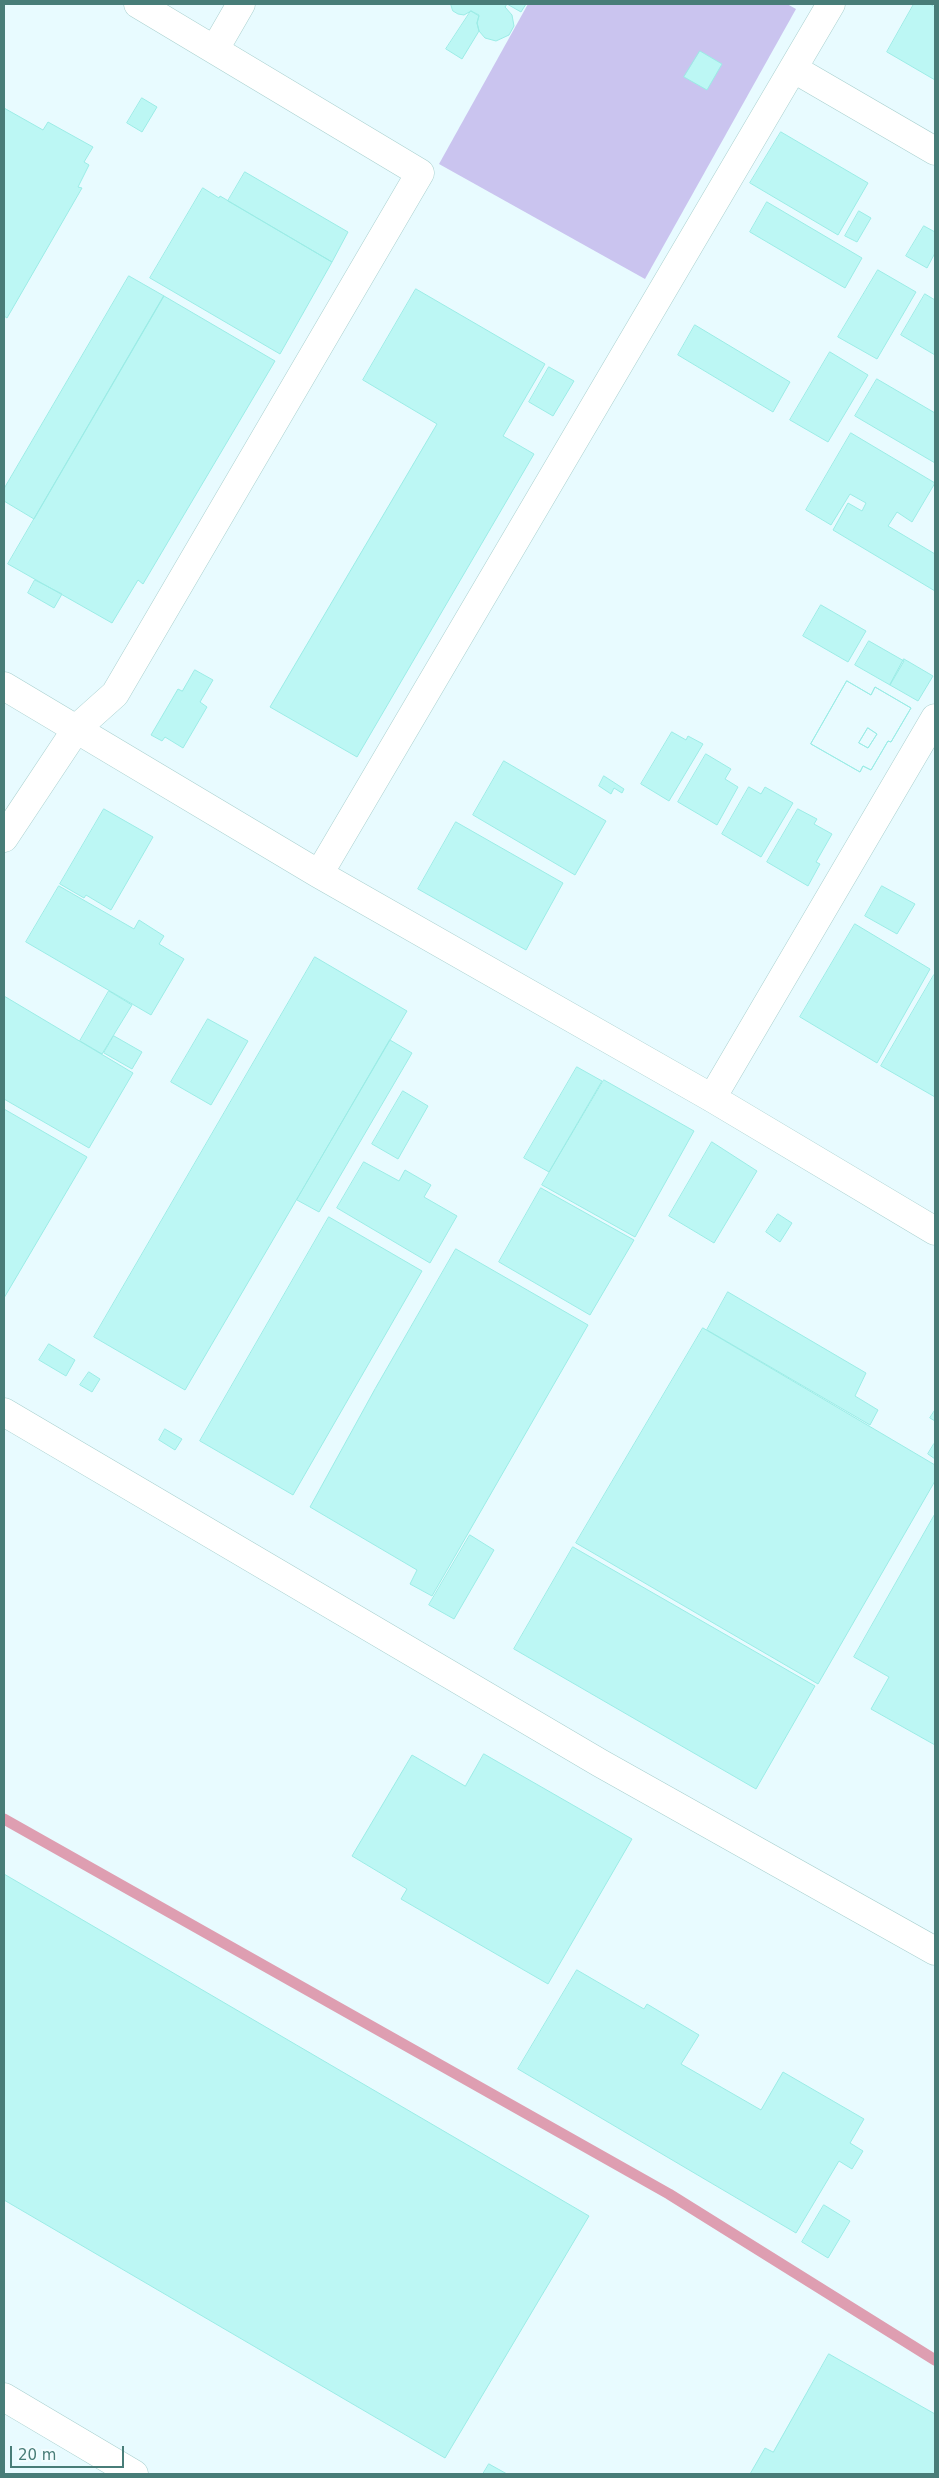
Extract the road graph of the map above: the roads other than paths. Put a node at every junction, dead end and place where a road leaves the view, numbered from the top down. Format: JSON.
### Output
{"nodes":[{"id":1,"x":138,"y":4,"type":"edge"},
{"id":2,"x":241,"y":4,"type":"edge"},
{"id":3,"x":831,"y":4,"type":"edge"},
{"id":4,"x":215,"y":49,"type":"junction"},
{"id":5,"x":794,"y":69,"type":"junction"},
{"id":6,"x":935,"y":150,"type":"edge"},
{"id":7,"x":4,"y":686,"type":"edge"},
{"id":8,"x":935,"y":718,"type":"edge"},
{"id":9,"x":77,"y":728,"type":"junction"},
{"id":10,"x":4,"y":838,"type":"edge"},
{"id":11,"x":319,"y":874,"type":"junction"},
{"id":12,"x":712,"y":1098,"type":"junction"},
{"id":13,"x":935,"y":1231,"type":"edge"},
{"id":14,"x":4,"y":1412,"type":"edge"},
{"id":15,"x":935,"y":1952,"type":"edge"},
{"id":16,"x":4,"y":2397,"type":"edge"},
{"id":17,"x":134,"y":2474,"type":"edge"}],
"edges":[{"from":1,"to":4,"type":"street"},
{"from":2,"to":4,"type":"street"},
{"from":3,"to":5,"type":"street"},
{"from":4,"to":9,"type":"street"},
{"from":5,"to":6,"type":"street"},
{"from":5,"to":11,"type":"street"},
{"from":7,"to":9,"type":"street"},
{"from":8,"to":12,"type":"street"},
{"from":9,"to":10,"type":"street"},
{"from":9,"to":11,"type":"street"},
{"from":11,"to":12,"type":"street"},
{"from":12,"to":13,"type":"street"},
{"from":14,"to":15,"type":"street"},
{"from":16,"to":17,"type":"street"}]}
